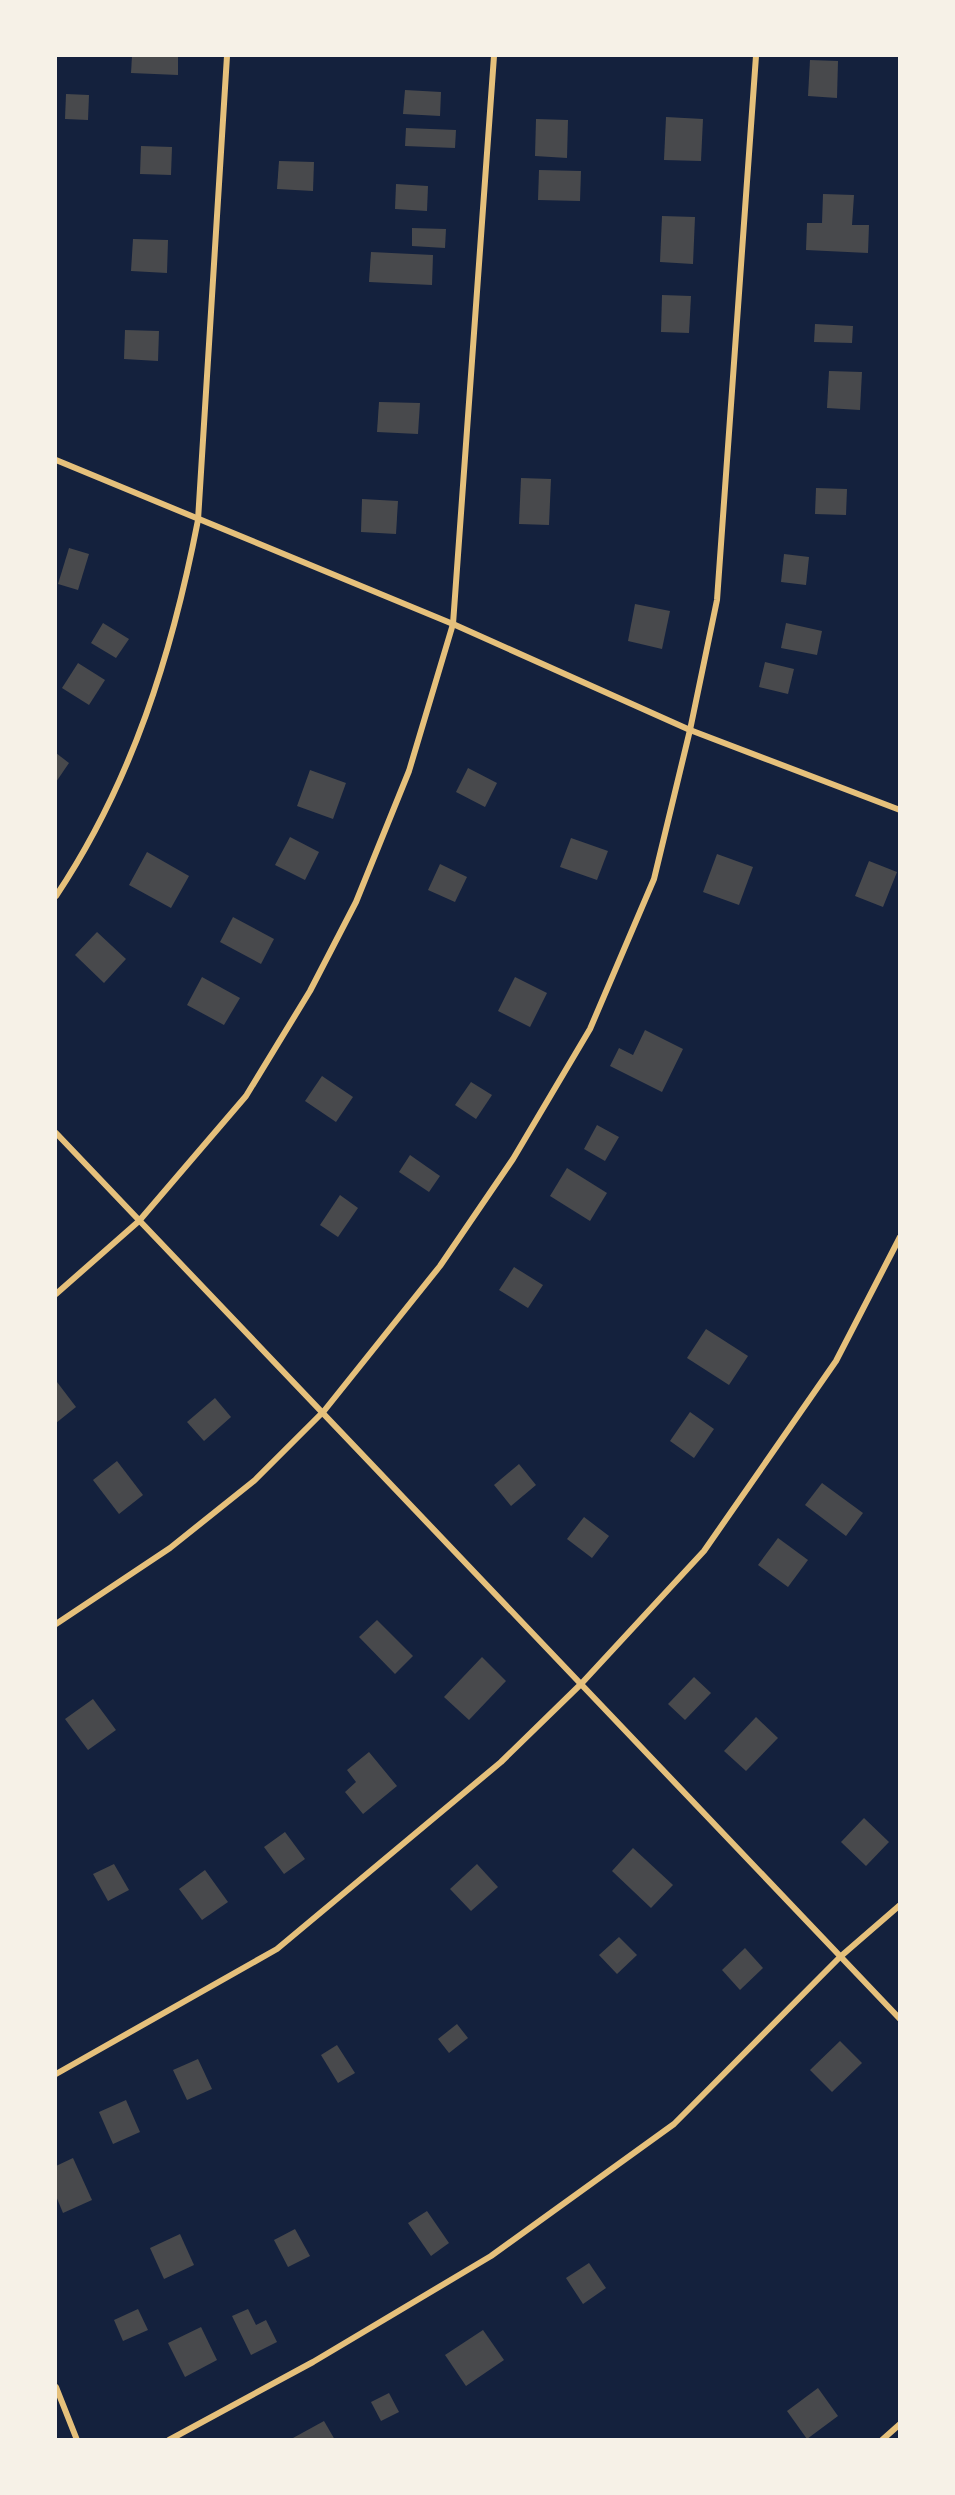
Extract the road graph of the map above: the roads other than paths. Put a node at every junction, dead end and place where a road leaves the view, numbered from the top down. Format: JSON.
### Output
{"nodes":[{"id":1,"x":227,"y":56,"type":"edge"},
{"id":2,"x":494,"y":56,"type":"edge"},
{"id":3,"x":756,"y":56,"type":"edge"},
{"id":4,"x":56,"y":460,"type":"edge"},
{"id":5,"x":198,"y":520,"type":"junction"},
{"id":6,"x":453,"y":624,"type":"junction"},
{"id":7,"x":690,"y":730,"type":"junction"},
{"id":8,"x":900,"y":810,"type":"edge"},
{"id":9,"x":56,"y":896,"type":"edge"},
{"id":10,"x":56,"y":1133,"type":"edge"},
{"id":11,"x":139,"y":1221,"type":"junction"},
{"id":12,"x":900,"y":1237,"type":"edge"},
{"id":13,"x":56,"y":1294,"type":"edge"},
{"id":14,"x":324,"y":1411,"type":"junction"},
{"id":15,"x":56,"y":1624,"type":"edge"},
{"id":16,"x":581,"y":1684,"type":"junction"},
{"id":17,"x":900,"y":1905,"type":"edge"},
{"id":18,"x":840,"y":1957,"type":"junction"},
{"id":19,"x":900,"y":2019,"type":"edge"},
{"id":20,"x":56,"y":2074,"type":"edge"},
{"id":21,"x":56,"y":2387,"type":"edge"},
{"id":22,"x":900,"y":2424,"type":"edge"},
{"id":23,"x":77,"y":2439,"type":"edge"},
{"id":24,"x":169,"y":2439,"type":"edge"},
{"id":25,"x":882,"y":2439,"type":"edge"}],
"edges":[{"from":1,"to":5,"type":"street"},
{"from":2,"to":6,"type":"street"},
{"from":3,"to":7,"type":"street"},
{"from":4,"to":5,"type":"street"},
{"from":5,"to":6,"type":"street"},
{"from":5,"to":9,"type":"street"},
{"from":6,"to":7,"type":"street"},
{"from":6,"to":11,"type":"street"},
{"from":7,"to":8,"type":"street"},
{"from":7,"to":14,"type":"street"},
{"from":10,"to":11,"type":"street"},
{"from":11,"to":13,"type":"street"},
{"from":11,"to":14,"type":"street"},
{"from":12,"to":16,"type":"street"},
{"from":14,"to":15,"type":"street"},
{"from":14,"to":16,"type":"street"},
{"from":16,"to":18,"type":"street"},
{"from":16,"to":20,"type":"street"},
{"from":17,"to":18,"type":"street"},
{"from":18,"to":19,"type":"street"},
{"from":18,"to":24,"type":"street"},
{"from":21,"to":23,"type":"street"},
{"from":22,"to":25,"type":"street"}]}
